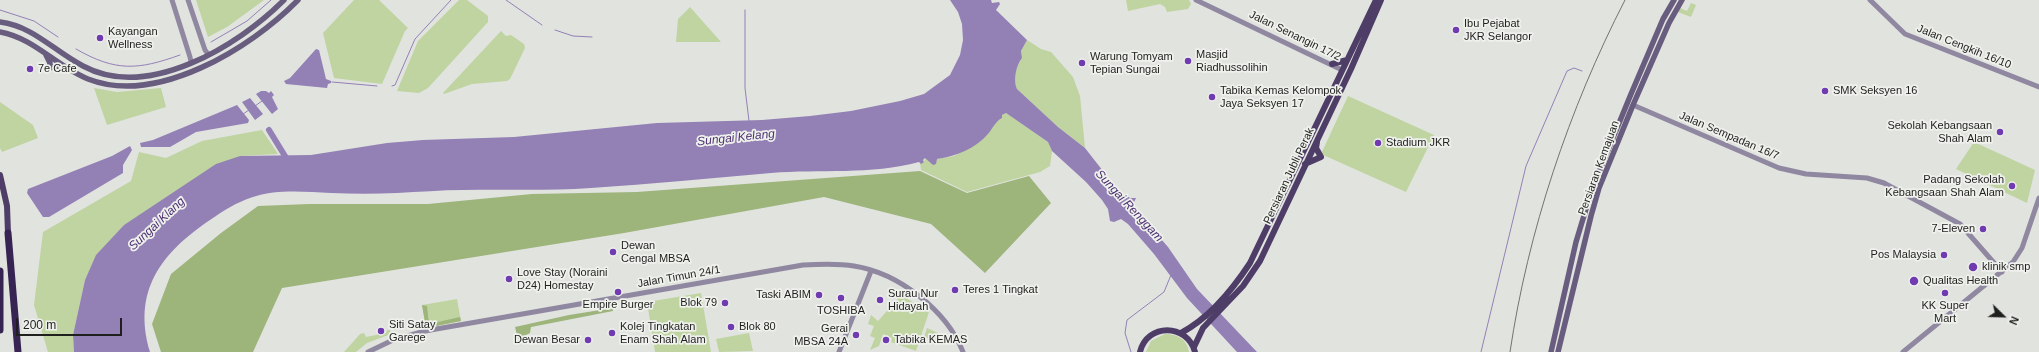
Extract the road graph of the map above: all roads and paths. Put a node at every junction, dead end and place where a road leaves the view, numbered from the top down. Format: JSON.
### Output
{"nodes":[{"id":1,"x":172,"y":0,"type":"edge"},
{"id":2,"x":188,"y":0,"type":"edge"},
{"id":3,"x":284,"y":0,"type":"edge"},
{"id":4,"x":298,"y":0,"type":"edge"},
{"id":5,"x":1196,"y":0,"type":"edge"},
{"id":6,"x":1376,"y":0,"type":"edge"},
{"id":7,"x":1381,"y":0,"type":"edge"},
{"id":8,"x":1674,"y":0,"type":"edge"},
{"id":9,"x":1682,"y":0,"type":"edge"},
{"id":10,"x":1870,"y":0,"type":"edge"},
{"id":11,"x":0,"y":22,"type":"edge"},
{"id":12,"x":0,"y":32,"type":"edge"},
{"id":13,"x":45,"y":53,"type":"junction"},
{"id":14,"x":208,"y":54,"type":"junction"},
{"id":15,"x":1346,"y":60,"type":"junction"},
{"id":16,"x":190,"y":62,"type":"junction"},
{"id":17,"x":1333,"y":65,"type":"junction"},
{"id":18,"x":68,"y":69,"type":"junction"},
{"id":19,"x":1342,"y":70,"type":"junction"},
{"id":20,"x":1351,"y":70,"type":"junction"},
{"id":21,"x":1338,"y":78,"type":"junction"},
{"id":22,"x":2039,"y":87,"type":"edge"},
{"id":23,"x":1633,"y":105,"type":"junction"},
{"id":24,"x":1317,"y":139,"type":"junction"},
{"id":25,"x":1305,"y":164,"type":"junction"},
{"id":26,"x":0,"y":175,"type":"edge"},
{"id":27,"x":2039,"y":198,"type":"edge"},
{"id":28,"x":8,"y":233,"type":"joint"},
{"id":29,"x":1576,"y":242,"type":"junction"},
{"id":30,"x":1584,"y":244,"type":"junction"},
{"id":31,"x":0,"y":271,"type":"edge"},
{"id":32,"x":871,"y":271,"type":"junction"},
{"id":33,"x":2002,"y":272,"type":"junction"},
{"id":34,"x":0,"y":330,"type":"edge"},
{"id":35,"x":1181,"y":333,"type":"junction"},
{"id":36,"x":1194,"y":350,"type":"edge"},
{"id":37,"x":18,"y":352,"type":"edge"},
{"id":38,"x":368,"y":352,"type":"edge"},
{"id":39,"x":839,"y":352,"type":"edge"},
{"id":40,"x":963,"y":352,"type":"edge"},
{"id":41,"x":1140,"y":352,"type":"edge"},
{"id":42,"x":1551,"y":352,"type":"edge"},
{"id":43,"x":1558,"y":352,"type":"edge"},
{"id":44,"x":1903,"y":352,"type":"edge"}],
"edges":[{"from":1,"to":16,"type":"street"},
{"from":2,"to":14,"type":"street"},
{"from":3,"to":14,"type":"main road"},
{"from":4,"to":18,"type":"main road"},
{"from":5,"to":17,"type":"street","name":"Jalan Senangin 17/2"},
{"from":6,"to":15,"type":"main road","name":"Persiaran Jubli Perak"},
{"from":7,"to":20,"type":"main road","name":"Persiaran Jubli Perak"},
{"from":8,"to":29,"type":"main road","name":"Persiaran Kemajuan"},
{"from":9,"to":23,"type":"main road","name":"Persiaran Kemajuan"},
{"from":10,"to":22,"type":"street","name":"Jalan Cengkih 16/10"},
{"from":11,"to":16,"type":"main road"},
{"from":12,"to":13,"type":"main road"},
{"from":13,"to":18,"type":"main road"},
{"from":13,"to":18,"type":"main road"},
{"from":14,"to":16,"type":"main road"},
{"from":15,"to":17,"type":"main road"},
{"from":15,"to":19,"type":"main road","name":"Persiaran Jubli Perak"},
{"from":17,"to":19,"type":"street","name":"Jalan Senangin 17/2"},
{"from":17,"to":21,"type":"main road"},
{"from":19,"to":20,"type":"main road"},
{"from":19,"to":21,"type":"main road","name":"Persiaran Jubli Perak"},
{"from":20,"to":24,"type":"main road","name":"Persiaran Jubli Perak"},
{"from":21,"to":35,"type":"main road","name":"Persiaran Jubli Perak"},
{"from":23,"to":30,"type":"main road","name":"Persiaran Kemajuan"},
{"from":23,"to":33,"type":"street","name":"Jalan Sempadan 16/7"},
{"from":24,"to":25,"type":"main road","name":"Persiaran Jubli Perak"},
{"from":24,"to":25,"type":"main road"},
{"from":25,"to":36,"type":"main road","name":"Persiaran Jubli Perak"},
{"from":26,"to":28,"type":"main road"},
{"from":27,"to":33,"type":"street"},
{"from":28,"to":37,"type":"highway"},
{"from":29,"to":30,"type":"main road"},
{"from":29,"to":42,"type":"main road","name":"Persiaran Kemajuan"},
{"from":30,"to":43,"type":"main road","name":"Persiaran Kemajuan"},
{"from":31,"to":34,"type":"highway"},
{"from":32,"to":38,"type":"street","name":"Jalan Timun 24/1"},
{"from":32,"to":39,"type":"street"},
{"from":32,"to":40,"type":"street","name":"Jalan Timun 24/1"},
{"from":33,"to":44,"type":"street"},
{"from":35,"to":36,"type":"main road"},
{"from":35,"to":41,"type":"main road"}]}
